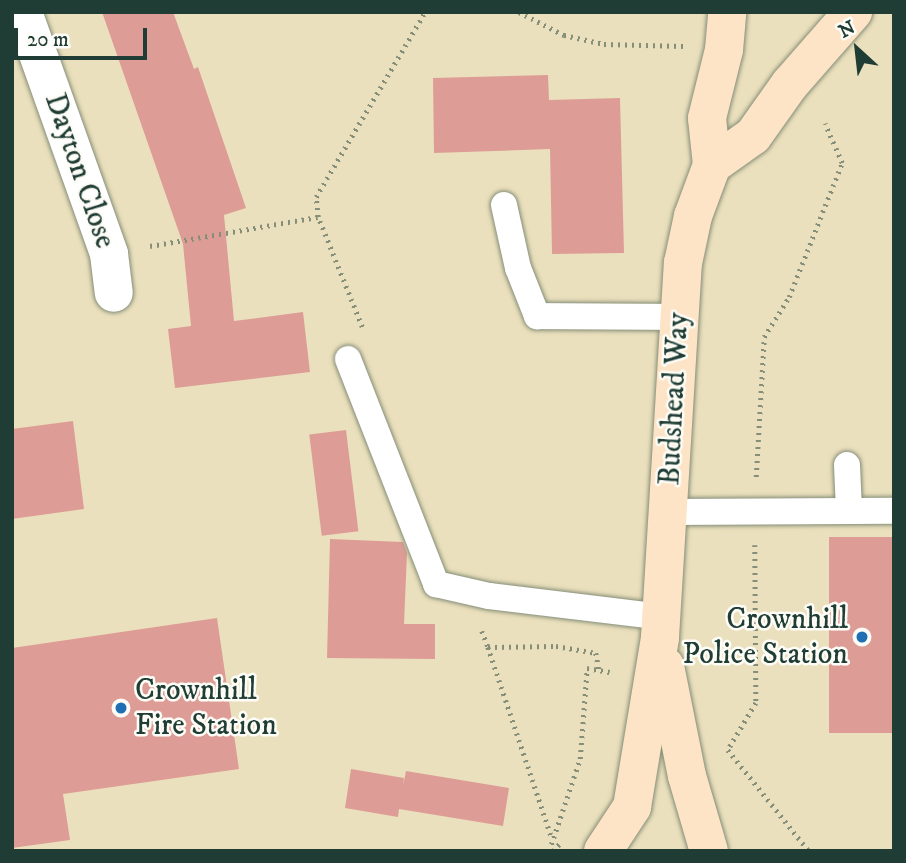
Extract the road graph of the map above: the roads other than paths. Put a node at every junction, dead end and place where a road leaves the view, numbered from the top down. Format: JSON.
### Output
{"nodes":[{"id":1,"x":23,"y":12,"type":"edge"},
{"id":2,"x":727,"y":12,"type":"edge"},
{"id":3,"x":853,"y":12,"type":"edge"},
{"id":4,"x":712,"y":165,"type":"junction"},
{"id":5,"x":504,"y":205,"type":"dead end"},
{"id":6,"x":114,"y":293,"type":"dead end"},
{"id":7,"x":677,"y":317,"type":"junction"},
{"id":8,"x":348,"y":359,"type":"dead end"},
{"id":9,"x":847,"y":466,"type":"dead end"},
{"id":10,"x":849,"y":511,"type":"junction"},
{"id":11,"x":894,"y":511,"type":"edge"},
{"id":12,"x":670,"y":512,"type":"junction"},
{"id":13,"x":661,"y":627,"type":"junction"},
{"id":14,"x":603,"y":851,"type":"edge"},
{"id":15,"x":709,"y":851,"type":"edge"}],
"edges":[{"from":1,"to":6,"type":"street","name":"Dayton Close"},
{"from":2,"to":4,"type":"main road","name":"Budshead Way"},
{"from":3,"to":4,"type":"main road"},
{"from":4,"to":7,"type":"main road","name":"Budshead Way"},
{"from":5,"to":7,"type":"lane"},
{"from":7,"to":12,"type":"main road","name":"Budshead Way"},
{"from":8,"to":13,"type":"lane"},
{"from":9,"to":10,"type":"lane"},
{"from":10,"to":11,"type":"lane"},
{"from":10,"to":12,"type":"lane"},
{"from":12,"to":13,"type":"main road","name":"Budshead Way"},
{"from":13,"to":14,"type":"main road","name":"Budshead Way"},
{"from":13,"to":15,"type":"main road","name":"Budshead Way"}]}
